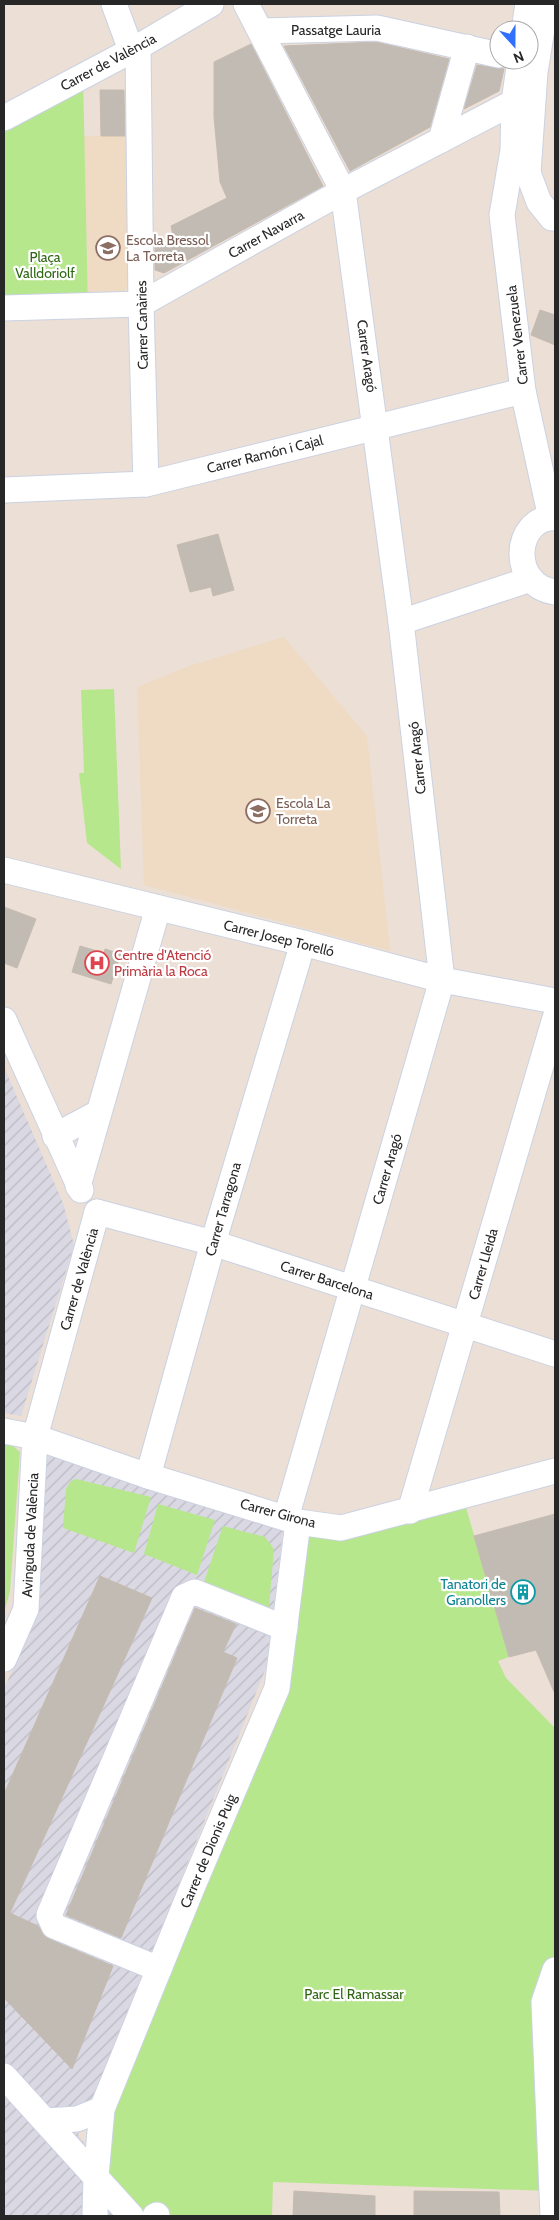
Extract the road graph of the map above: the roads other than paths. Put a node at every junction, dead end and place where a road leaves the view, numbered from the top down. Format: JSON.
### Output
{"nodes":[{"id":1,"x":114,"y":4,"type":"edge"},
{"id":2,"x":211,"y":4,"type":"edge"},
{"id":3,"x":246,"y":4,"type":"edge"},
{"id":4,"x":528,"y":4,"type":"edge"},
{"id":5,"x":546,"y":4,"type":"edge"},
{"id":6,"x":526,"y":20,"type":"edge"},
{"id":7,"x":261,"y":31,"type":"junction"},
{"id":8,"x":467,"y":47,"type":"junction"},
{"id":9,"x":135,"y":48,"type":"junction"},
{"id":10,"x":489,"y":52,"type":"edge"},
{"id":11,"x":519,"y":70,"type":"edge"},
{"id":12,"x":514,"y":102,"type":"junction"},
{"id":13,"x":4,"y":118,"type":"edge"},
{"id":14,"x":441,"y":140,"type":"junction"},
{"id":15,"x":513,"y":150,"type":"junction"},
{"id":16,"x":528,"y":173,"type":"junction"},
{"id":17,"x":343,"y":191,"type":"junction"},
{"id":18,"x":554,"y":218,"type":"edge"},
{"id":19,"x":141,"y":304,"type":"junction"},
{"id":20,"x":4,"y":308,"type":"edge"},
{"id":21,"x":523,"y":391,"type":"junction"},
{"id":22,"x":377,"y":427,"type":"junction"},
{"id":23,"x":146,"y":484,"type":"junction"},
{"id":24,"x":4,"y":490,"type":"edge"},
{"id":25,"x":553,"y":518,"type":"edge"},
{"id":26,"x":531,"y":580,"type":"junction"},
{"id":27,"x":555,"y":592,"type":"edge"},
{"id":28,"x":401,"y":622,"type":"junction"},
{"id":29,"x":4,"y":870,"type":"edge"},
{"id":30,"x":158,"y":908,"type":"junction"},
{"id":31,"x":303,"y":943,"type":"junction"},
{"id":32,"x":442,"y":980,"type":"junction"},
{"id":33,"x":555,"y":1001,"type":"edge"},
{"id":34,"x":555,"y":1018,"type":"edge"},
{"id":35,"x":4,"y":1020,"type":"edge"},
{"id":36,"x":98,"y":1112,"type":"junction"},
{"id":37,"x":55,"y":1136,"type":"junction"},
{"id":38,"x":78,"y":1186,"type":"junction"},
{"id":39,"x":97,"y":1212,"type":"junction"},
{"id":40,"x":213,"y":1243,"type":"junction"},
{"id":41,"x":353,"y":1288,"type":"junction"},
{"id":42,"x":465,"y":1325,"type":"junction"},
{"id":43,"x":555,"y":1354,"type":"edge"},
{"id":44,"x":4,"y":1431,"type":"edge"},
{"id":45,"x":35,"y":1437,"type":"junction"},
{"id":46,"x":555,"y":1471,"type":"edge"},
{"id":47,"x":148,"y":1476,"type":"junction"},
{"id":48,"x":410,"y":1510,"type":"junction"},
{"id":49,"x":292,"y":1520,"type":"junction"},
{"id":50,"x":284,"y":1628,"type":"junction"},
{"id":51,"x":4,"y":1659,"type":"edge"},
{"id":52,"x":159,"y":1969,"type":"junction"},
{"id":53,"x":555,"y":1970,"type":"edge"},
{"id":54,"x":4,"y":2076,"type":"edge"},
{"id":55,"x":102,"y":2110,"type":"junction"},
{"id":56,"x":46,"y":2121,"type":"junction"},
{"id":57,"x":96,"y":2176,"type":"junction"},
{"id":58,"x":95,"y":2216,"type":"edge"},
{"id":59,"x":131,"y":2216,"type":"edge"},
{"id":60,"x":553,"y":2216,"type":"edge"}],
"edges":[{"from":1,"to":9,"type":"street","name":"Carrer Canàries"},
{"from":2,"to":9,"type":"street","name":"Carrer de València"},
{"from":3,"to":7,"type":"street","name":"Carrer Aragó"},
{"from":4,"to":6,"type":"street"},
{"from":5,"to":16,"type":"street"},
{"from":7,"to":8,"type":"street","name":"Passatge Lauria"},
{"from":7,"to":17,"type":"street","name":"Carrer Aragó"},
{"from":8,"to":10,"type":"street","name":"Passatge Lauria"},
{"from":8,"to":14,"type":"street"},
{"from":9,"to":13,"type":"street","name":"Carrer de València"},
{"from":9,"to":19,"type":"street","name":"Carrer Canàries"},
{"from":11,"to":12,"type":"street","name":"Carrer Venezuela"},
{"from":12,"to":14,"type":"street","name":"Carrer Navarra"},
{"from":12,"to":15,"type":"street","name":"Carrer Venezuela"},
{"from":14,"to":17,"type":"street","name":"Carrer Navarra"},
{"from":15,"to":16,"type":"street"},
{"from":15,"to":21,"type":"street","name":"Carrer Venezuela"},
{"from":16,"to":18,"type":"street"},
{"from":17,"to":19,"type":"street","name":"Carrer Navarra"},
{"from":17,"to":22,"type":"street","name":"Carrer Aragó"},
{"from":19,"to":20,"type":"street","name":"Carrer Navarra"},
{"from":19,"to":23,"type":"street","name":"Carrer Canàries"},
{"from":21,"to":22,"type":"street","name":"Carrer Ramón i Cajal"},
{"from":21,"to":25,"type":"street","name":"Carrer Venezuela"},
{"from":22,"to":23,"type":"street","name":"Carrer Ramón i Cajal"},
{"from":22,"to":28,"type":"street","name":"Carrer Aragó"},
{"from":23,"to":24,"type":"street","name":"Carrer Ramón i Cajal"},
{"from":25,"to":26,"type":"street"},
{"from":26,"to":27,"type":"street"},
{"from":26,"to":28,"type":"street"},
{"from":28,"to":32,"type":"street","name":"Carrer Aragó"},
{"from":29,"to":30,"type":"street","name":"Carrer Josep Torelló"},
{"from":30,"to":31,"type":"street","name":"Carrer Josep Torelló"},
{"from":30,"to":36,"type":"street"},
{"from":31,"to":32,"type":"street","name":"Carrer Josep Torelló"},
{"from":31,"to":40,"type":"street","name":"Carrer Tarragona"},
{"from":32,"to":33,"type":"street","name":"Carrer Josep Torelló"},
{"from":32,"to":41,"type":"street","name":"Carrer Aragó"},
{"from":34,"to":42,"type":"street","name":"Carrer Lleida"},
{"from":35,"to":37,"type":"street","name":"Carrer de València"},
{"from":36,"to":37,"type":"street"},
{"from":36,"to":38,"type":"street"},
{"from":37,"to":38,"type":"street","name":"Carrer de València"},
{"from":38,"to":39,"type":"street","name":"Carrer de València"},
{"from":39,"to":40,"type":"street","name":"Carrer Barcelona"},
{"from":39,"to":45,"type":"street","name":"Carrer de València"},
{"from":40,"to":41,"type":"street","name":"Carrer Barcelona"},
{"from":40,"to":47,"type":"street","name":"Carrer Tarragona"},
{"from":41,"to":42,"type":"street","name":"Carrer Barcelona"},
{"from":41,"to":49,"type":"street","name":"Carrer Aragó"},
{"from":42,"to":43,"type":"street","name":"Carrer Barcelona"},
{"from":42,"to":48,"type":"street","name":"Carrer Lleida"},
{"from":44,"to":45,"type":"street","name":"Carrer Girona"},
{"from":45,"to":47,"type":"street","name":"Carrer Girona"},
{"from":45,"to":51,"type":"street","name":"Avinguda de València"},
{"from":46,"to":48,"type":"street","name":"Carrer Girona"},
{"from":47,"to":49,"type":"street","name":"Carrer Girona"},
{"from":48,"to":49,"type":"street","name":"Carrer Girona"},
{"from":49,"to":50,"type":"street","name":"Carrer de Dionis Puig"},
{"from":50,"to":52,"type":"street","name":"Carrer de Dionis Puig"},
{"from":50,"to":52,"type":"street"},
{"from":52,"to":55,"type":"street","name":"Carrer de Dionis Puig"},
{"from":53,"to":60,"type":"street"},
{"from":54,"to":56,"type":"street"},
{"from":55,"to":56,"type":"street"},
{"from":55,"to":57,"type":"street","name":"Carrer de Dionis Puig"},
{"from":56,"to":57,"type":"street"},
{"from":57,"to":58,"type":"street","name":"Carrer de Dionis Puig"},
{"from":57,"to":59,"type":"street"}]}
